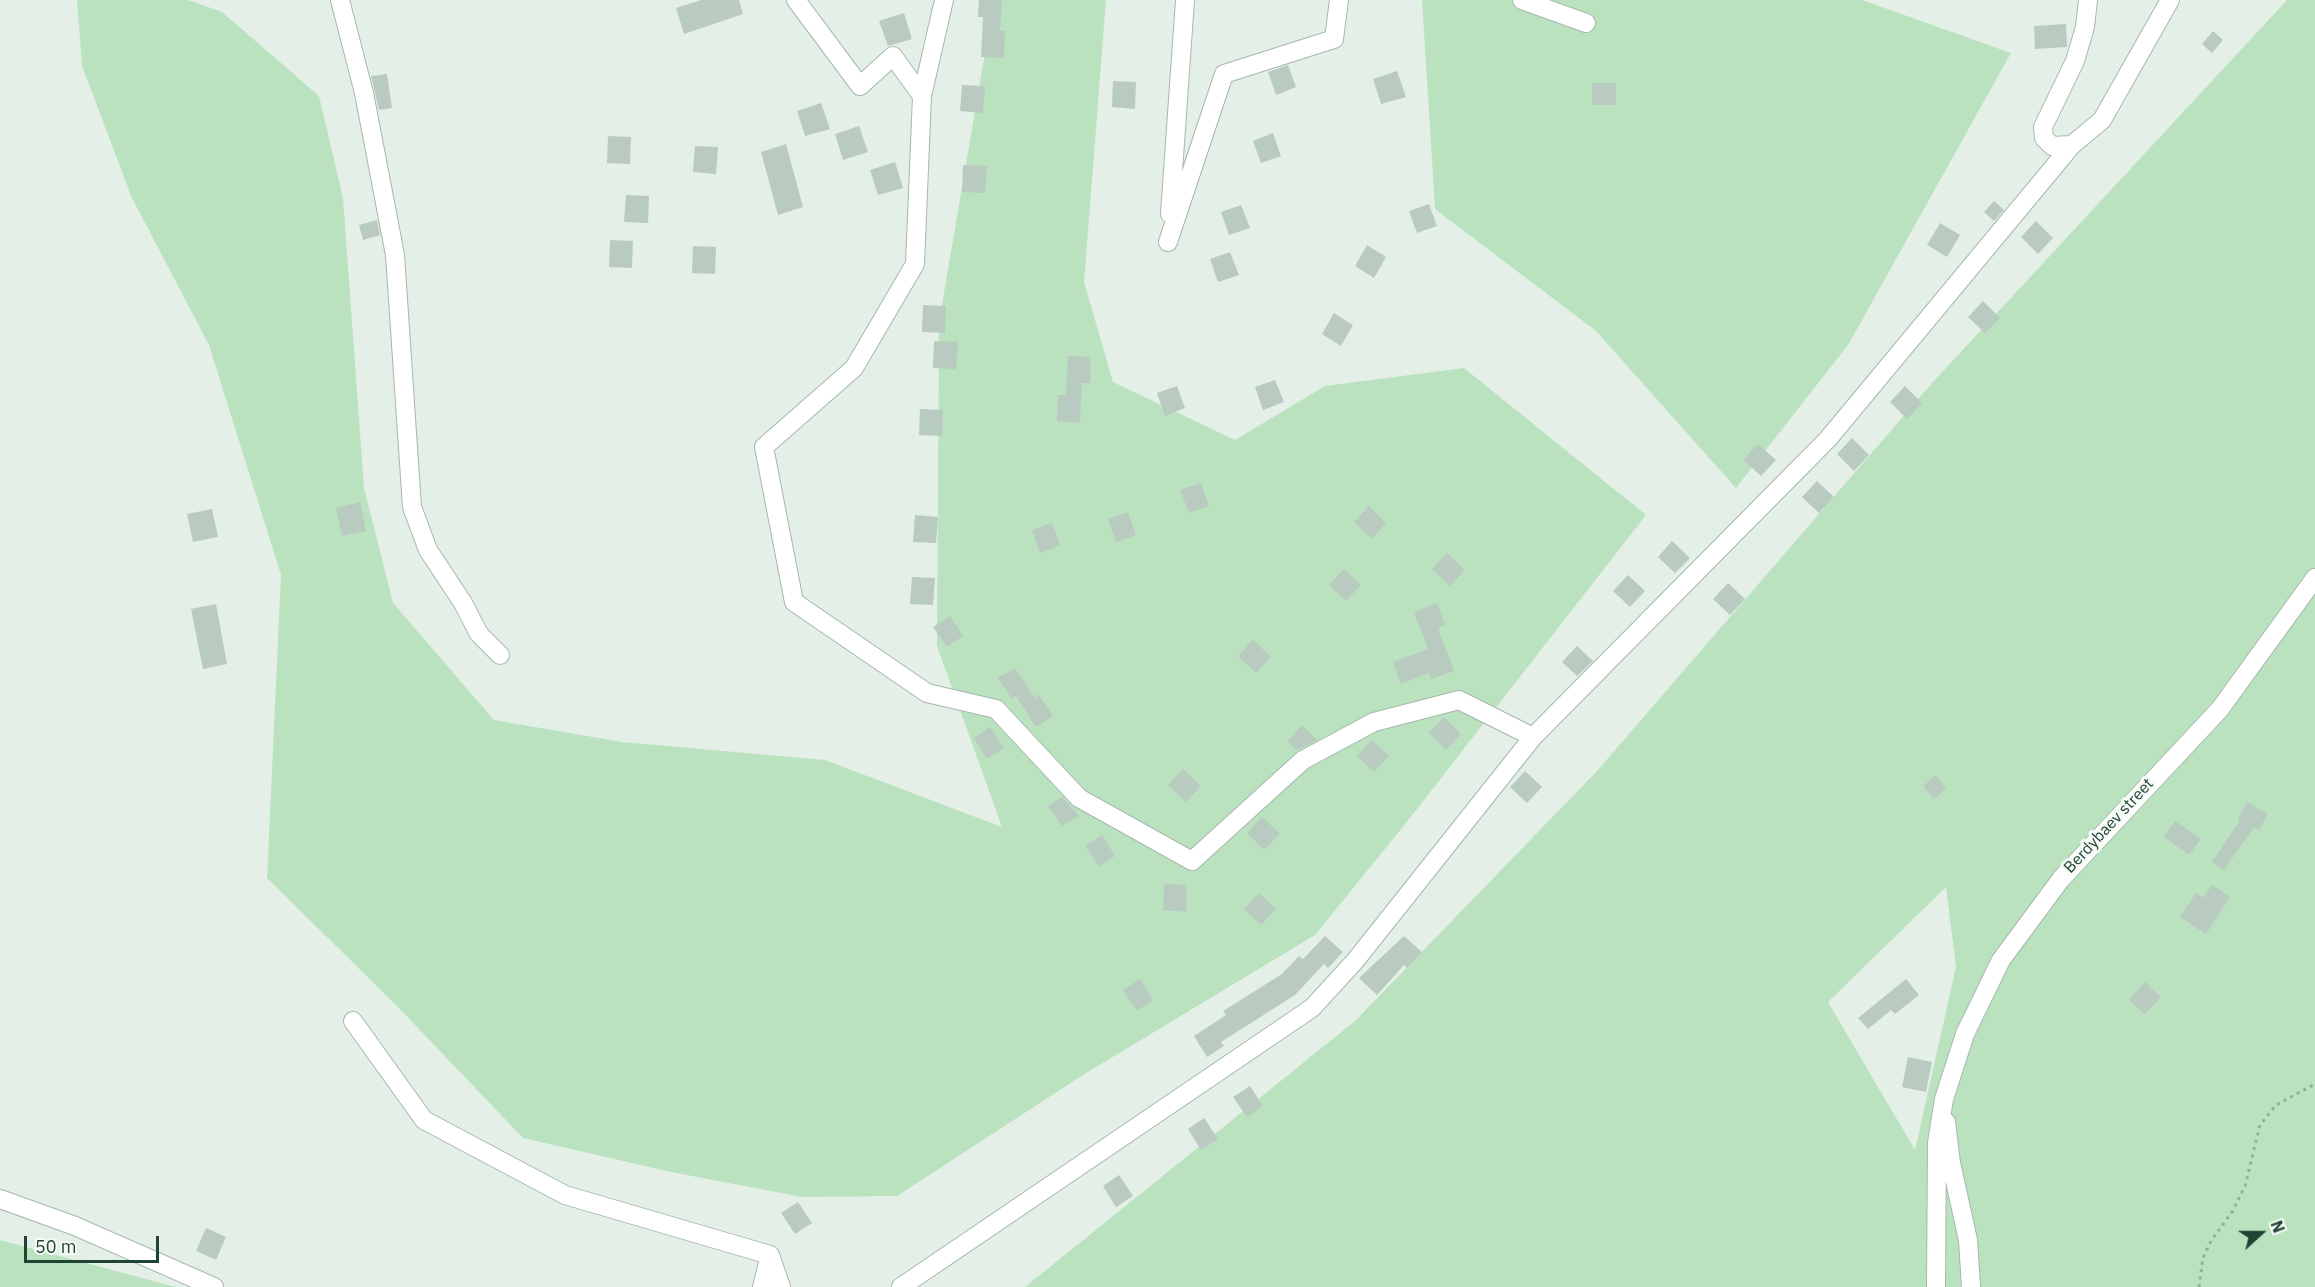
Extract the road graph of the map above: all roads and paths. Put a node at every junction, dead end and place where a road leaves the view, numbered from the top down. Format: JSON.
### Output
{"nodes":[{"id":1,"x":340,"y":0,"type":"edge"},
{"id":2,"x":796,"y":0,"type":"edge"},
{"id":3,"x":944,"y":0,"type":"edge"},
{"id":4,"x":1185,"y":0,"type":"edge"},
{"id":5,"x":1340,"y":0,"type":"edge"},
{"id":6,"x":1522,"y":0,"type":"edge"},
{"id":7,"x":2088,"y":0,"type":"edge"},
{"id":8,"x":2170,"y":0,"type":"edge"},
{"id":9,"x":1586,"y":23,"type":"dead end"},
{"id":10,"x":922,"y":96,"type":"junction"},
{"id":11,"x":2072,"y":145,"type":"junction"},
{"id":12,"x":2315,"y":578,"type":"edge"},
{"id":13,"x":500,"y":655,"type":"dead end"},
{"id":14,"x":1533,"y":737,"type":"junction"},
{"id":15,"x":353,"y":1021,"type":"dead end"},
{"id":16,"x":2315,"y":1084,"type":"edge"},
{"id":17,"x":1944,"y":1099,"type":"junction"},
{"id":18,"x":0,"y":1200,"type":"edge"},
{"id":19,"x":770,"y":1255,"type":"junction"},
{"id":20,"x":214,"y":1287,"type":"edge"},
{"id":21,"x":762,"y":1287,"type":"edge"},
{"id":22,"x":781,"y":1287,"type":"edge"},
{"id":23,"x":901,"y":1287,"type":"edge"},
{"id":24,"x":1936,"y":1287,"type":"edge"},
{"id":25,"x":1971,"y":1287,"type":"edge"},
{"id":26,"x":2199,"y":1287,"type":"edge"}],
"edges":[{"from":1,"to":13,"type":"street"},
{"from":2,"to":10,"type":"street"},
{"from":3,"to":10,"type":"street"},
{"from":4,"to":5,"type":"street"},
{"from":6,"to":9,"type":"street"},
{"from":7,"to":11,"type":"street"},
{"from":8,"to":11,"type":"street"},
{"from":10,"to":14,"type":"street"},
{"from":11,"to":14,"type":"street"},
{"from":12,"to":17,"type":"street","name":"Berdybaev street"},
{"from":14,"to":23,"type":"street"},
{"from":15,"to":19,"type":"street"},
{"from":16,"to":26,"type":"path"},
{"from":17,"to":24,"type":"street","name":"Berdybaev street"},
{"from":17,"to":25,"type":"street"},
{"from":18,"to":20,"type":"street"},
{"from":19,"to":21,"type":"street"},
{"from":19,"to":22,"type":"street"}]}
